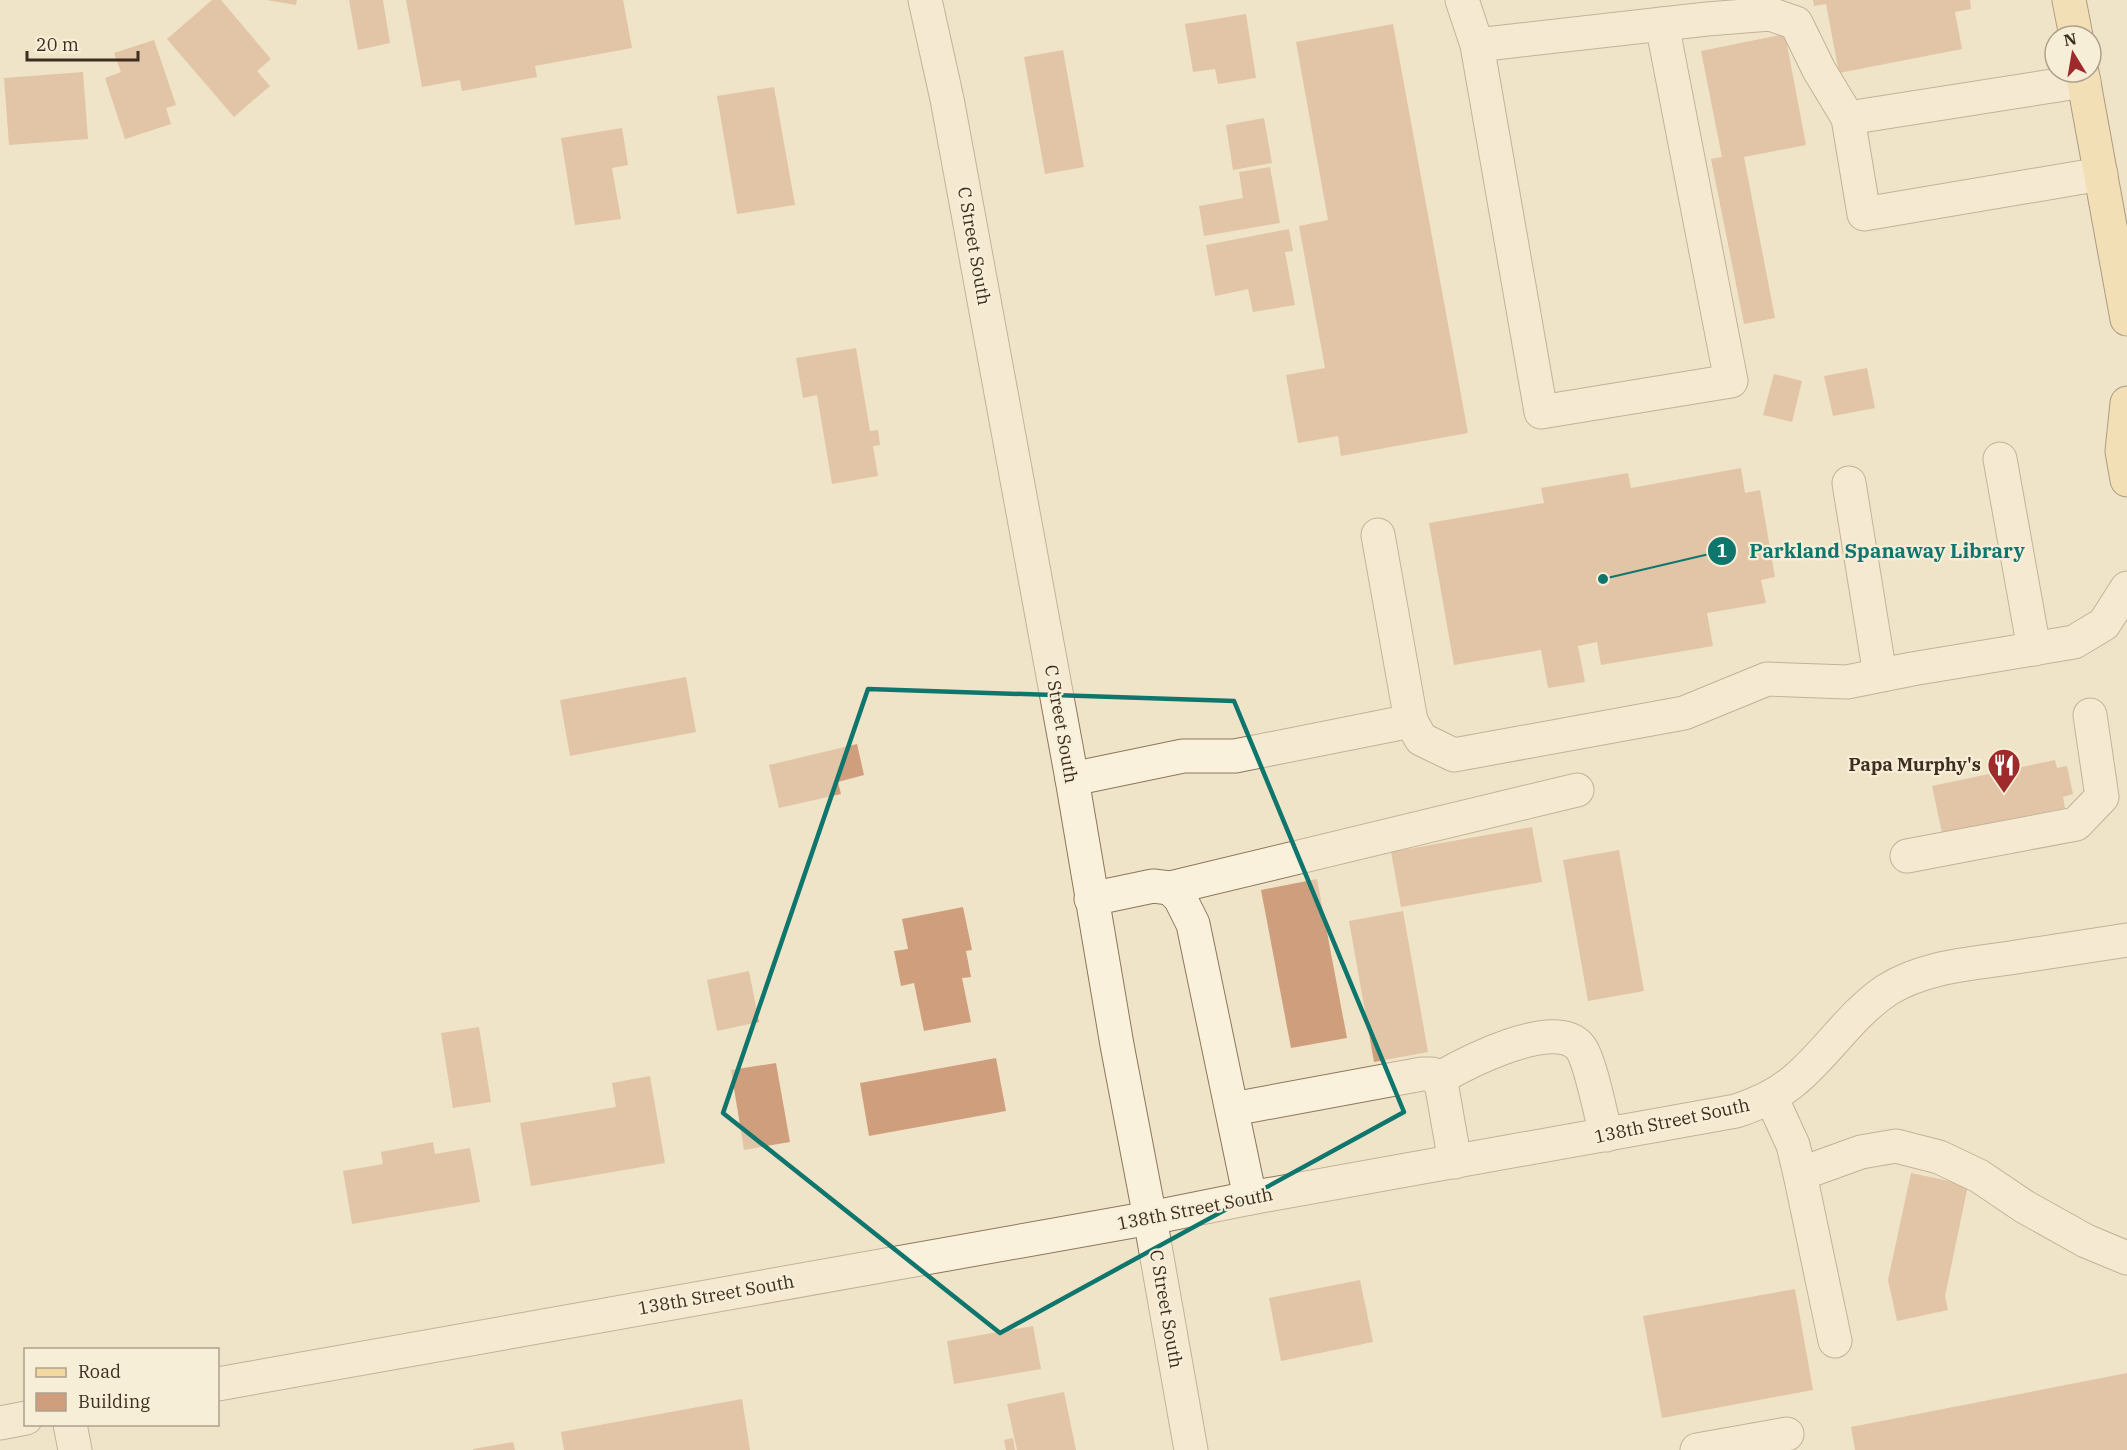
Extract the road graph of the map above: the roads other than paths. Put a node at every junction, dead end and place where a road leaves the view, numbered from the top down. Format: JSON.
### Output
{"nodes":[{"id":1,"x":925,"y":0,"type":"edge"},
{"id":2,"x":1462,"y":0,"type":"edge"},
{"id":3,"x":2069,"y":0,"type":"edge"},
{"id":4,"x":1662,"y":24,"type":"junction"},
{"id":5,"x":2074,"y":24,"type":"edge"},
{"id":6,"x":1477,"y":45,"type":"junction"},
{"id":7,"x":2043,"y":83,"type":"edge"},
{"id":8,"x":2084,"y":84,"type":"edge"},
{"id":9,"x":1848,"y":118,"type":"junction"},
{"id":10,"x":2101,"y":174,"type":"junction"},
{"id":11,"x":2127,"y":319,"type":"edge"},
{"id":12,"x":2127,"y":404,"type":"edge"},
{"id":13,"x":2000,"y":459,"type":"dead end"},
{"id":14,"x":2127,"y":480,"type":"edge"},
{"id":15,"x":1849,"y":483,"type":"dead end"},
{"id":16,"x":1378,"y":535,"type":"dead end"},
{"id":17,"x":2127,"y":588,"type":"edge"},
{"id":18,"x":2034,"y":649,"type":"junction"},
{"id":19,"x":1880,"y":675,"type":"junction"},
{"id":20,"x":2090,"y":715,"type":"dead end"},
{"id":21,"x":1411,"y":721,"type":"junction"},
{"id":22,"x":1071,"y":779,"type":"junction"},
{"id":23,"x":1577,"y":790,"type":"dead end"},
{"id":24,"x":1907,"y":856,"type":"dead end"},
{"id":25,"x":1170,"y":888,"type":"junction"},
{"id":26,"x":1091,"y":899,"type":"junction"},
{"id":27,"x":2127,"y":940,"type":"edge"},
{"id":28,"x":1438,"y":1079,"type":"junction"},
{"id":29,"x":1771,"y":1097,"type":"junction"},
{"id":30,"x":1233,"y":1109,"type":"junction"},
{"id":31,"x":1606,"y":1135,"type":"junction"},
{"id":32,"x":1455,"y":1162,"type":"junction"},
{"id":33,"x":1800,"y":1174,"type":"junction"},
{"id":34,"x":1250,"y":1198,"type":"junction"},
{"id":35,"x":1150,"y":1218,"type":"junction"},
{"id":36,"x":2127,"y":1258,"type":"edge"},
{"id":37,"x":1835,"y":1341,"type":"dead end"},
{"id":38,"x":219,"y":1384,"type":"edge"},
{"id":39,"x":24,"y":1418,"type":"edge"},
{"id":40,"x":0,"y":1423,"type":"edge"},
{"id":41,"x":70,"y":1426,"type":"edge"},
{"id":42,"x":1787,"y":1434,"type":"dead end"},
{"id":43,"x":75,"y":1450,"type":"edge"},
{"id":44,"x":1191,"y":1450,"type":"edge"},
{"id":45,"x":1697,"y":1450,"type":"edge"}],
"edges":[{"from":1,"to":22,"type":"street","name":"C Street South"},
{"from":2,"to":6,"type":"street"},
{"from":3,"to":5,"type":"main road"},
{"from":4,"to":6,"type":"street"},
{"from":4,"to":6,"type":"street"},
{"from":4,"to":9,"type":"street"},
{"from":7,"to":9,"type":"street"},
{"from":8,"to":10,"type":"main road"},
{"from":9,"to":10,"type":"street"},
{"from":10,"to":11,"type":"main road"},
{"from":12,"to":14,"type":"main road"},
{"from":13,"to":18,"type":"street"},
{"from":15,"to":19,"type":"street"},
{"from":16,"to":21,"type":"street"},
{"from":17,"to":18,"type":"street"},
{"from":18,"to":19,"type":"street"},
{"from":19,"to":21,"type":"street"},
{"from":20,"to":24,"type":"street"},
{"from":21,"to":22,"type":"street"},
{"from":22,"to":26,"type":"street","name":"C Street South"},
{"from":23,"to":25,"type":"street"},
{"from":25,"to":26,"type":"street"},
{"from":25,"to":30,"type":"street"},
{"from":26,"to":35,"type":"street","name":"C Street South"},
{"from":27,"to":29,"type":"street","name":"138th Street South"},
{"from":28,"to":30,"type":"street"},
{"from":28,"to":31,"type":"street"},
{"from":28,"to":32,"type":"street"},
{"from":29,"to":31,"type":"street","name":"138th Street South"},
{"from":29,"to":33,"type":"street"},
{"from":30,"to":34,"type":"street"},
{"from":31,"to":32,"type":"street","name":"138th Street South"},
{"from":32,"to":34,"type":"street","name":"138th Street South"},
{"from":33,"to":36,"type":"street"},
{"from":33,"to":37,"type":"street"},
{"from":34,"to":35,"type":"street","name":"138th Street South"},
{"from":35,"to":38,"type":"street","name":"138th Street South"},
{"from":35,"to":44,"type":"street","name":"C Street South"},
{"from":39,"to":40,"type":"street"},
{"from":41,"to":43,"type":"street"},
{"from":42,"to":45,"type":"street"}]}
